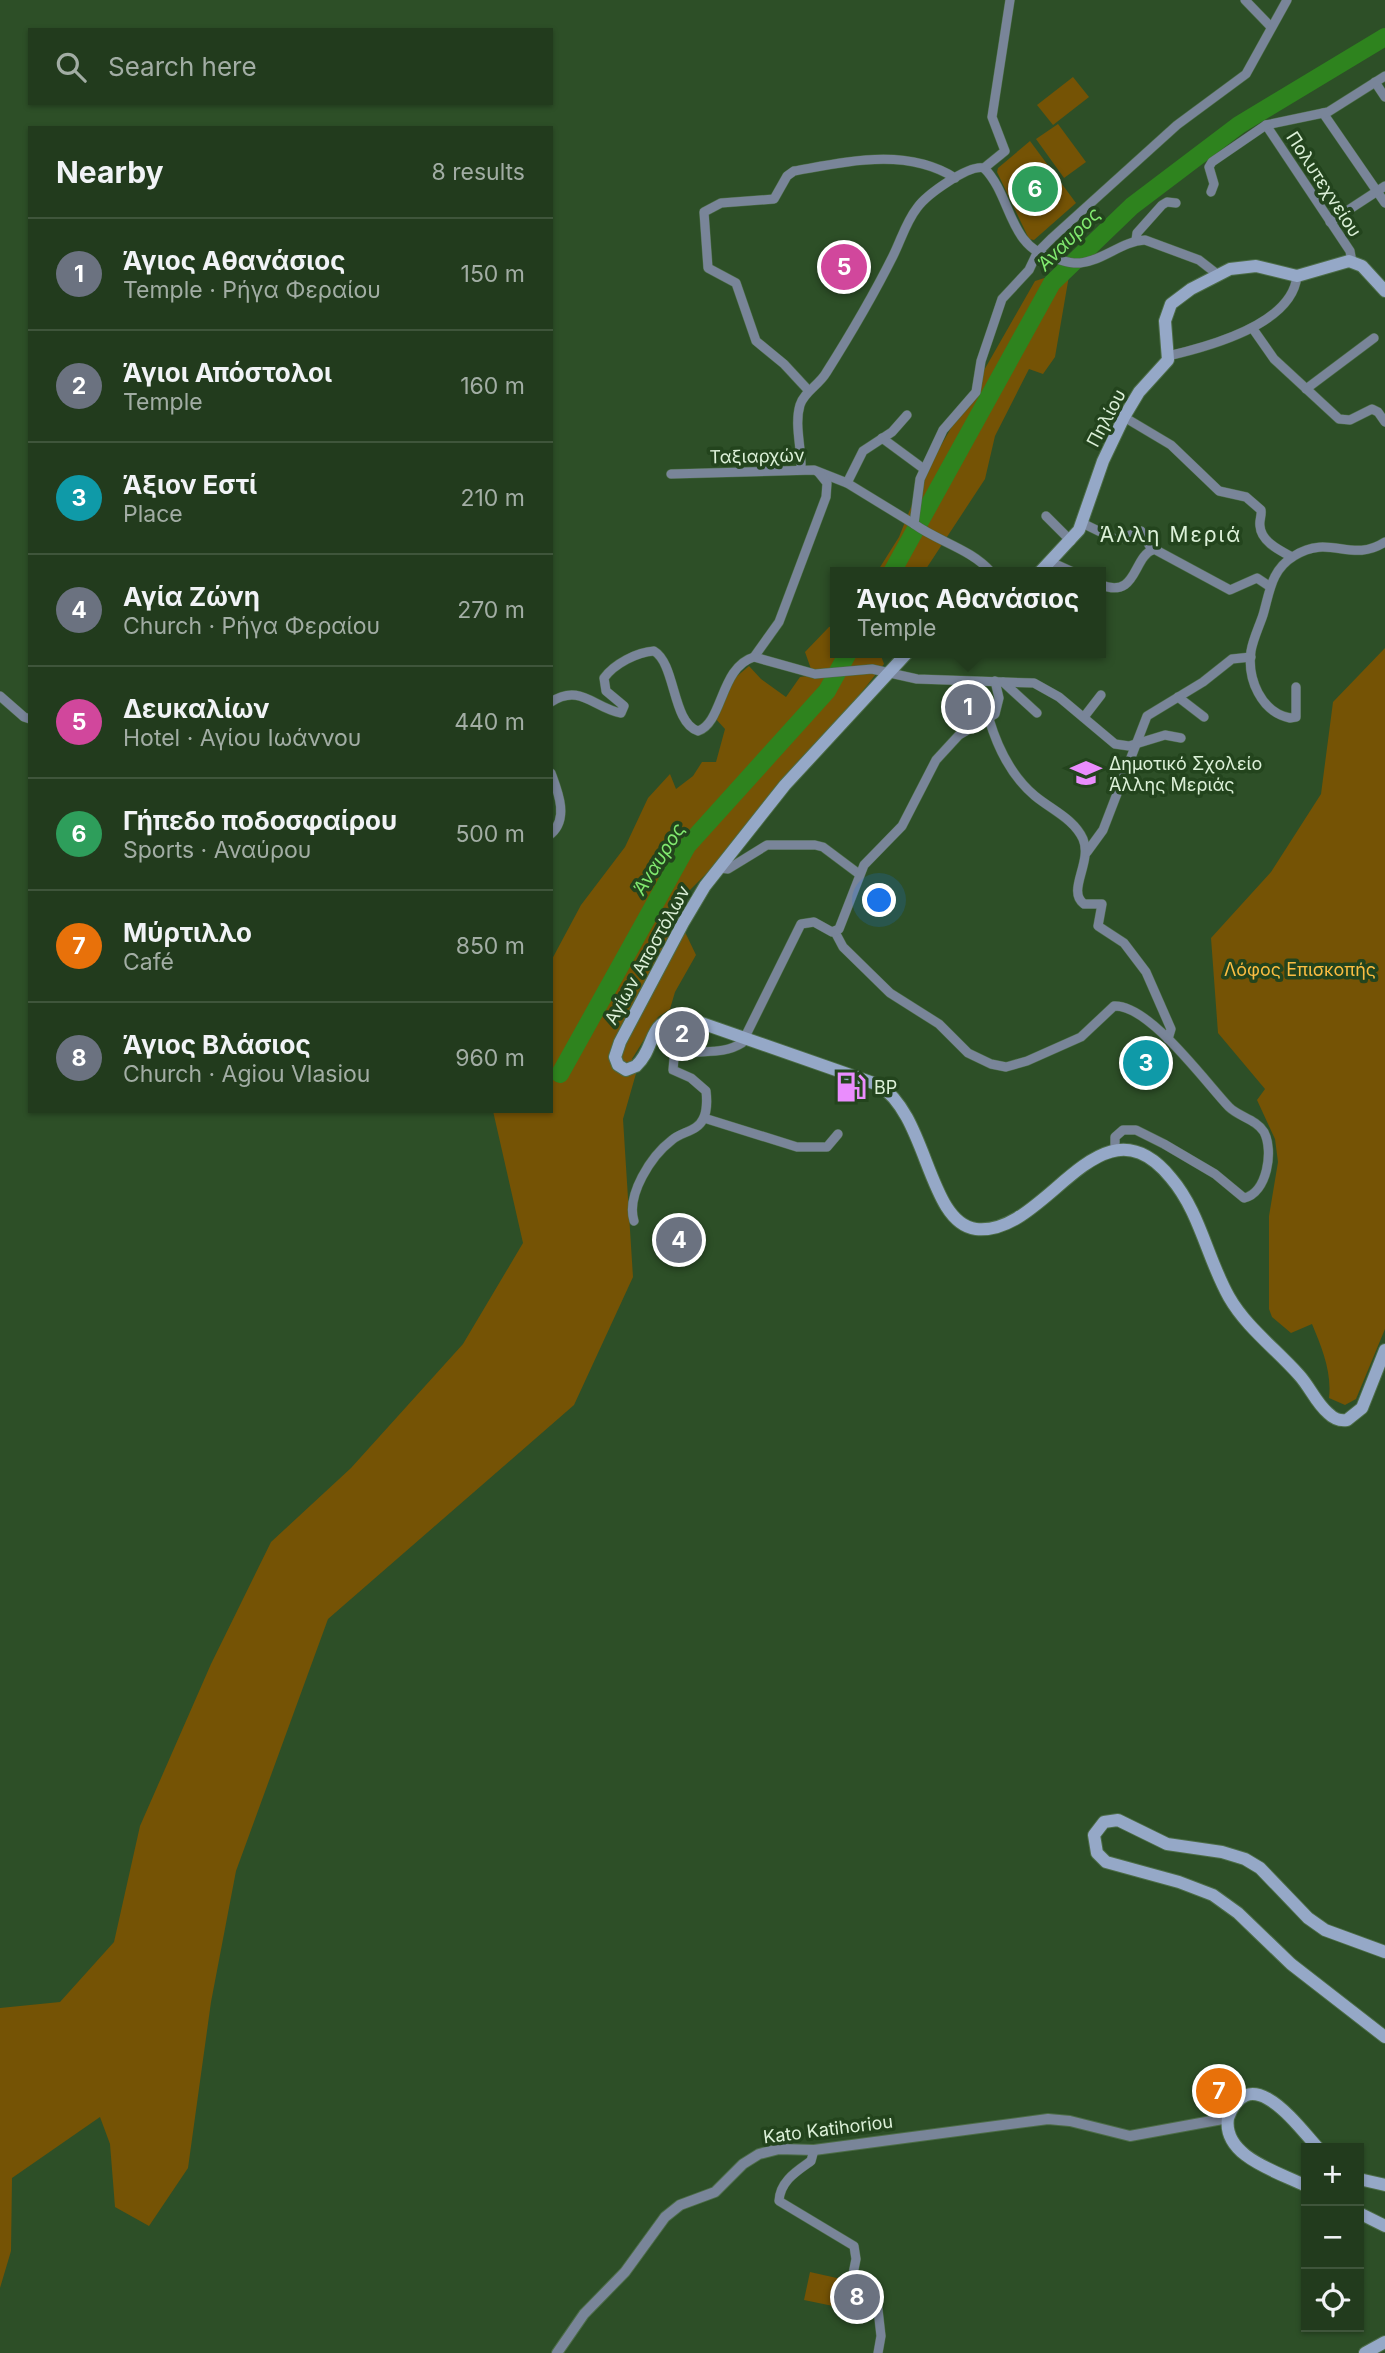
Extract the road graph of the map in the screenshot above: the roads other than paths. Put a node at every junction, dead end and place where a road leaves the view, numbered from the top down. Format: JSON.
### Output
{"nodes":[{"id":1,"x":1010,"y":0,"type":"edge"},
{"id":2,"x":1245,"y":0,"type":"edge"},
{"id":3,"x":1287,"y":0,"type":"edge"},
{"id":4,"x":1271,"y":27,"type":"junction"},
{"id":5,"x":1385,"y":75,"type":"edge"},
{"id":6,"x":1375,"y":82,"type":"junction"},
{"id":7,"x":1385,"y":97,"type":"edge"},
{"id":8,"x":1322,"y":113,"type":"junction"},
{"id":9,"x":1266,"y":125,"type":"junction"},
{"id":10,"x":984,"y":168,"type":"junction"},
{"id":11,"x":955,"y":178,"type":"junction"},
{"id":12,"x":1381,"y":188,"type":"edge"},
{"id":13,"x":1210,"y":192,"type":"dead end"},
{"id":14,"x":1176,"y":203,"type":"dead end"},
{"id":15,"x":1385,"y":203,"type":"edge"},
{"id":16,"x":1331,"y":222,"type":"junction"},
{"id":17,"x":1136,"y":240,"type":"junction"},
{"id":18,"x":1037,"y":253,"type":"junction"},
{"id":19,"x":1352,"y":262,"type":"junction"},
{"id":20,"x":1217,"y":274,"type":"junction"},
{"id":21,"x":1297,"y":276,"type":"junction"},
{"id":22,"x":1385,"y":291,"type":"edge"},
{"id":23,"x":1252,"y":329,"type":"junction"},
{"id":24,"x":1374,"y":338,"type":"dead end"},
{"id":25,"x":1168,"y":356,"type":"junction"},
{"id":26,"x":1306,"y":389,"type":"junction"},
{"id":27,"x":809,"y":391,"type":"junction"},
{"id":28,"x":907,"y":415,"type":"dead end"},
{"id":29,"x":1124,"y":417,"type":"junction"},
{"id":30,"x":1385,"y":422,"type":"edge"},
{"id":31,"x":882,"y":438,"type":"junction"},
{"id":32,"x":924,"y":468,"type":"junction"},
{"id":33,"x":801,"y":469,"type":"junction"},
{"id":34,"x":814,"y":470,"type":"junction"},
{"id":35,"x":671,"y":474,"type":"dead end"},
{"id":36,"x":847,"y":483,"type":"junction"},
{"id":37,"x":1046,"y":516,"type":"dead end"},
{"id":38,"x":1082,"y":523,"type":"junction"},
{"id":39,"x":915,"y":525,"type":"junction"},
{"id":40,"x":1071,"y":541,"type":"junction"},
{"id":41,"x":1385,"y":542,"type":"edge"},
{"id":42,"x":1152,"y":550,"type":"junction"},
{"id":43,"x":1292,"y":557,"type":"junction"},
{"id":44,"x":1051,"y":562,"type":"junction"},
{"id":45,"x":986,"y":567,"type":"edge"},
{"id":46,"x":1046,"y":567,"type":"edge"},
{"id":47,"x":1062,"y":567,"type":"edge"},
{"id":48,"x":1106,"y":586,"type":"edge"},
{"id":49,"x":1269,"y":586,"type":"junction"},
{"id":50,"x":754,"y":657,"type":"junction"},
{"id":51,"x":1251,"y":657,"type":"junction"},
{"id":52,"x":902,"y":658,"type":"edge"},
{"id":53,"x":890,"y":671,"type":"junction"},
{"id":54,"x":999,"y":682,"type":"junction"},
{"id":55,"x":1296,"y":687,"type":"dead end"},
{"id":56,"x":0,"y":695,"type":"edge"},
{"id":57,"x":1101,"y":695,"type":"dead end"},
{"id":58,"x":1178,"y":697,"type":"junction"},
{"id":59,"x":553,"y":701,"type":"edge"},
{"id":60,"x":1037,"y":713,"type":"dead end"},
{"id":61,"x":28,"y":717,"type":"edge"},
{"id":62,"x":1084,"y":717,"type":"junction"},
{"id":63,"x":1204,"y":717,"type":"dead end"},
{"id":64,"x":989,"y":719,"type":"junction"},
{"id":65,"x":1181,"y":738,"type":"dead end"},
{"id":66,"x":1134,"y":745,"type":"junction"},
{"id":67,"x":553,"y":781,"type":"edge"},
{"id":68,"x":553,"y":831,"type":"edge"},
{"id":69,"x":1087,"y":852,"type":"junction"},
{"id":70,"x":719,"y":868,"type":"junction"},
{"id":71,"x":859,"y":874,"type":"junction"},
{"id":72,"x":835,"y":932,"type":"junction"},
{"id":73,"x":746,"y":1038,"type":"junction"},
{"id":74,"x":1168,"y":1039,"type":"junction"},
{"id":75,"x":704,"y":1118,"type":"junction"},
{"id":76,"x":838,"y":1134,"type":"dead end"},
{"id":77,"x":1115,"y":1149,"type":"junction"},
{"id":78,"x":634,"y":1221,"type":"dead end"},
{"id":79,"x":1385,"y":1350,"type":"edge"},
{"id":80,"x":1385,"y":1952,"type":"edge"},
{"id":81,"x":1385,"y":2037,"type":"edge"},
{"id":82,"x":1228,"y":2118,"type":"junction"},
{"id":83,"x":1314,"y":2143,"type":"edge"},
{"id":84,"x":814,"y":2150,"type":"junction"},
{"id":85,"x":1364,"y":2180,"type":"edge"},
{"id":86,"x":1301,"y":2183,"type":"edge"},
{"id":87,"x":1385,"y":2185,"type":"edge"},
{"id":88,"x":1364,"y":2216,"type":"edge"},
{"id":89,"x":1385,"y":2226,"type":"edge"},
{"id":90,"x":1385,"y":2342,"type":"edge"},
{"id":91,"x":557,"y":2353,"type":"edge"},
{"id":92,"x":878,"y":2353,"type":"edge"},
{"id":93,"x":1365,"y":2353,"type":"edge"}],
"edges":[{"from":1,"to":10,"type":"street"},
{"from":2,"to":4,"type":"street"},
{"from":3,"to":4,"type":"street"},
{"from":4,"to":18,"type":"street"},
{"from":5,"to":6,"type":"street"},
{"from":6,"to":7,"type":"street"},
{"from":6,"to":8,"type":"street"},
{"from":8,"to":9,"type":"street"},
{"from":8,"to":12,"type":"street"},
{"from":9,"to":13,"type":"street"},
{"from":9,"to":16,"type":"street","name":"Πολυτεχνείου"},
{"from":10,"to":11,"type":"street"},
{"from":10,"to":18,"type":"street"},
{"from":11,"to":27,"type":"street"},
{"from":11,"to":27,"type":"street"},
{"from":12,"to":15,"type":"street"},
{"from":12,"to":16,"type":"street"},
{"from":14,"to":17,"type":"street"},
{"from":16,"to":19,"type":"street","name":"Πολυτεχνείου"},
{"from":17,"to":18,"type":"street"},
{"from":17,"to":20,"type":"street"},
{"from":18,"to":32,"type":"street"},
{"from":19,"to":21,"type":"main road"},
{"from":19,"to":22,"type":"main road"},
{"from":20,"to":21,"type":"main road"},
{"from":20,"to":25,"type":"main road"},
{"from":21,"to":23,"type":"street"},
{"from":23,"to":25,"type":"street"},
{"from":23,"to":26,"type":"street"},
{"from":24,"to":26,"type":"street"},
{"from":25,"to":29,"type":"main road","name":"Πηλίου"},
{"from":26,"to":30,"type":"street"},
{"from":27,"to":33,"type":"street"},
{"from":28,"to":31,"type":"street"},
{"from":29,"to":38,"type":"main road","name":"Πηλίου"},
{"from":29,"to":43,"type":"street"},
{"from":31,"to":32,"type":"street"},
{"from":31,"to":36,"type":"street"},
{"from":32,"to":39,"type":"street"},
{"from":33,"to":34,"type":"street","name":"Ταξιαρχών"},
{"from":33,"to":35,"type":"street","name":"Ταξιαρχών"},
{"from":34,"to":36,"type":"street","name":"Ταξιαρχών"},
{"from":34,"to":50,"type":"street"},
{"from":36,"to":39,"type":"street","name":"Ταξιαρχών"},
{"from":37,"to":40,"type":"street"},
{"from":38,"to":40,"type":"main road","name":"Πηλίου"},
{"from":38,"to":42,"type":"street"},
{"from":39,"to":45,"type":"street","name":"Ταξιαρχών"},
{"from":40,"to":44,"type":"main road","name":"Πηλίου"},
{"from":41,"to":43,"type":"street"},
{"from":42,"to":48,"type":"street"},
{"from":42,"to":49,"type":"street"},
{"from":43,"to":49,"type":"street"},
{"from":44,"to":46,"type":"main road","name":"Πηλίου"},
{"from":44,"to":47,"type":"street"},
{"from":49,"to":51,"type":"street"},
{"from":50,"to":53,"type":"street"},
{"from":50,"to":59,"type":"street"},
{"from":51,"to":55,"type":"street"},
{"from":51,"to":58,"type":"street"},
{"from":52,"to":53,"type":"main road"},
{"from":53,"to":54,"type":"street"},
{"from":53,"to":70,"type":"main road","name":"Αγίων Αποστόλων"},
{"from":54,"to":60,"type":"street"},
{"from":54,"to":62,"type":"street"},
{"from":54,"to":64,"type":"street"},
{"from":56,"to":61,"type":"street"},
{"from":57,"to":62,"type":"street"},
{"from":58,"to":63,"type":"street"},
{"from":58,"to":66,"type":"street"},
{"from":62,"to":66,"type":"street"},
{"from":64,"to":69,"type":"street"},
{"from":64,"to":71,"type":"street"},
{"from":65,"to":66,"type":"street"},
{"from":66,"to":69,"type":"street"},
{"from":67,"to":68,"type":"street"},
{"from":69,"to":74,"type":"street"},
{"from":70,"to":71,"type":"street"},
{"from":70,"to":73,"type":"main road","name":"Αγίων Αποστόλων"},
{"from":71,"to":72,"type":"street"},
{"from":72,"to":73,"type":"street"},
{"from":72,"to":74,"type":"street"},
{"from":73,"to":75,"type":"street"},
{"from":73,"to":77,"type":"main road","name":"Αγίων Αποστόλων"},
{"from":74,"to":77,"type":"street"},
{"from":75,"to":76,"type":"street"},
{"from":75,"to":78,"type":"street"},
{"from":77,"to":79,"type":"main road"},
{"from":80,"to":81,"type":"main road"},
{"from":82,"to":83,"type":"main road"},
{"from":82,"to":84,"type":"street","name":"Kato Katihoriou"},
{"from":82,"to":86,"type":"main road"},
{"from":84,"to":91,"type":"street","name":"Kato Katihoriou"},
{"from":84,"to":92,"type":"street"},
{"from":85,"to":87,"type":"main road"},
{"from":88,"to":89,"type":"main road"},
{"from":90,"to":93,"type":"main road"}]}
